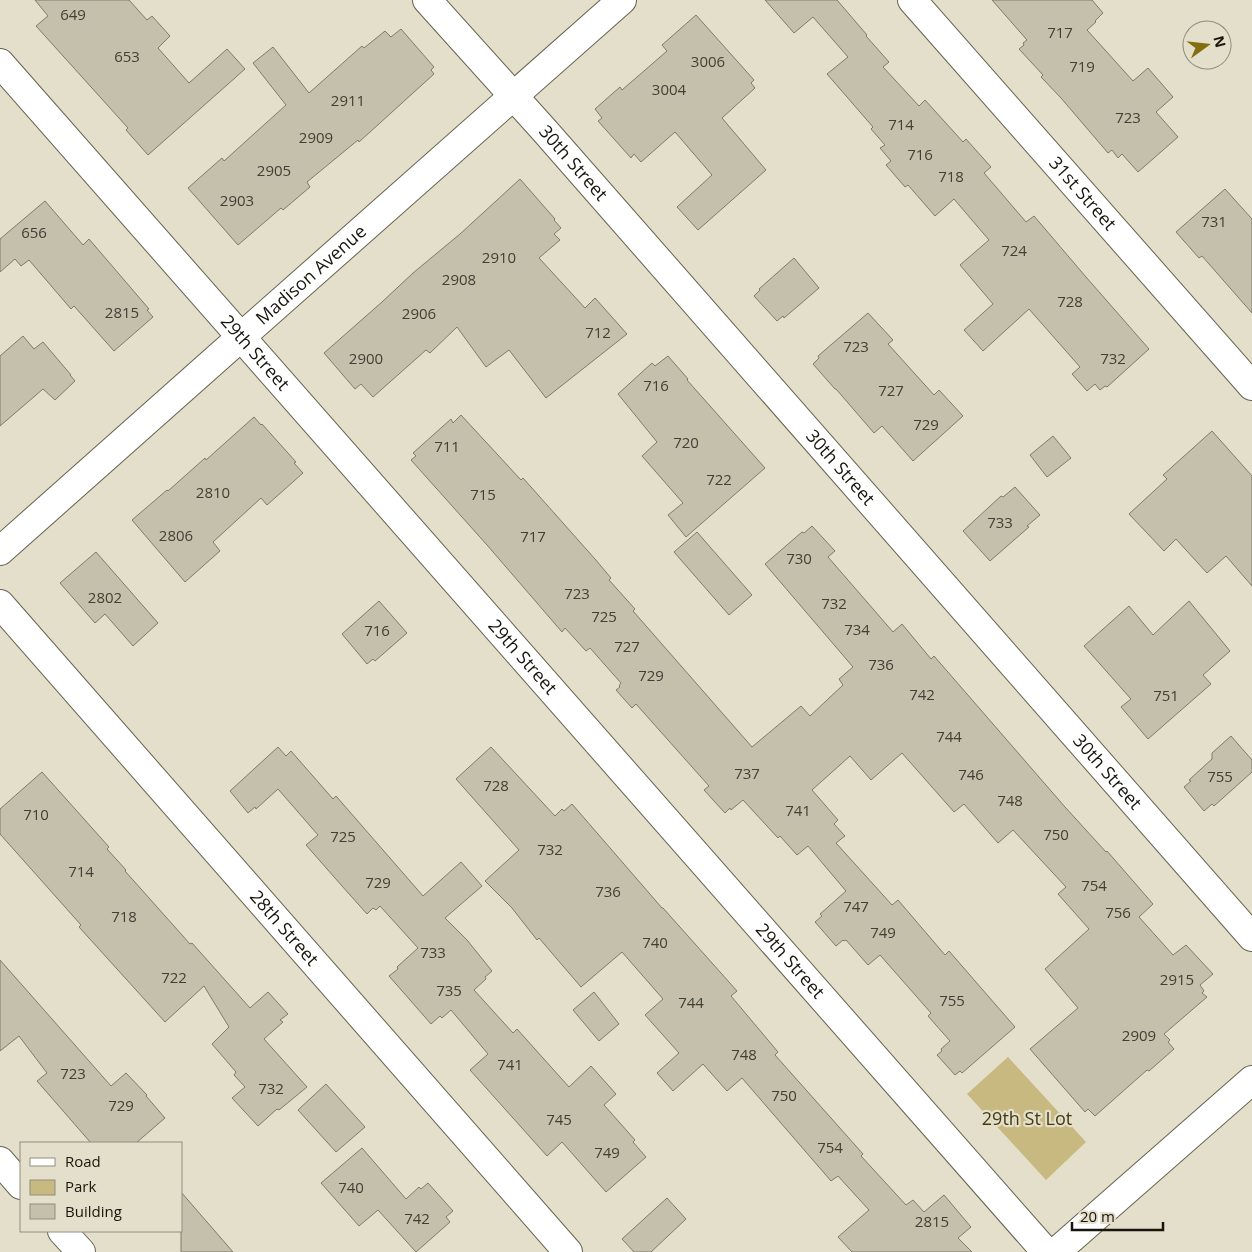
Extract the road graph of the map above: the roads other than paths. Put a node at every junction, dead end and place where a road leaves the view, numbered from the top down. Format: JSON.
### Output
{"nodes":[{"id":1,"x":427,"y":0,"type":"edge"},
{"id":2,"x":622,"y":0,"type":"edge"},
{"id":3,"x":912,"y":0,"type":"edge"},
{"id":4,"x":0,"y":63,"type":"edge"},
{"id":5,"x":514,"y":97,"type":"junction"},
{"id":6,"x":241,"y":336,"type":"junction"},
{"id":7,"x":1252,"y":386,"type":"edge"},
{"id":8,"x":0,"y":551,"type":"edge"},
{"id":9,"x":0,"y":604,"type":"edge"},
{"id":10,"x":1252,"y":937,"type":"edge"},
{"id":11,"x":1252,"y":1080,"type":"edge"},
{"id":12,"x":0,"y":1161,"type":"edge"},
{"id":13,"x":20,"y":1184,"type":"edge"},
{"id":14,"x":63,"y":1232,"type":"edge"},
{"id":15,"x":80,"y":1252,"type":"edge"},
{"id":16,"x":568,"y":1252,"type":"edge"},
{"id":17,"x":1046,"y":1252,"type":"edge"},
{"id":18,"x":1056,"y":1252,"type":"edge"}],
"edges":[{"from":1,"to":5,"type":"street","name":"30th Street"},
{"from":2,"to":5,"type":"street","name":"Madison Avenue"},
{"from":3,"to":7,"type":"street","name":"31st Street"},
{"from":4,"to":6,"type":"street","name":"29th Street"},
{"from":5,"to":6,"type":"street","name":"Madison Avenue"},
{"from":5,"to":10,"type":"street","name":"30th Street"},
{"from":6,"to":8,"type":"street","name":"Madison Avenue"},
{"from":6,"to":17,"type":"street","name":"29th Street"},
{"from":9,"to":16,"type":"street","name":"28th Street"},
{"from":11,"to":18,"type":"street"},
{"from":12,"to":13,"type":"street"},
{"from":14,"to":15,"type":"street"}]}
